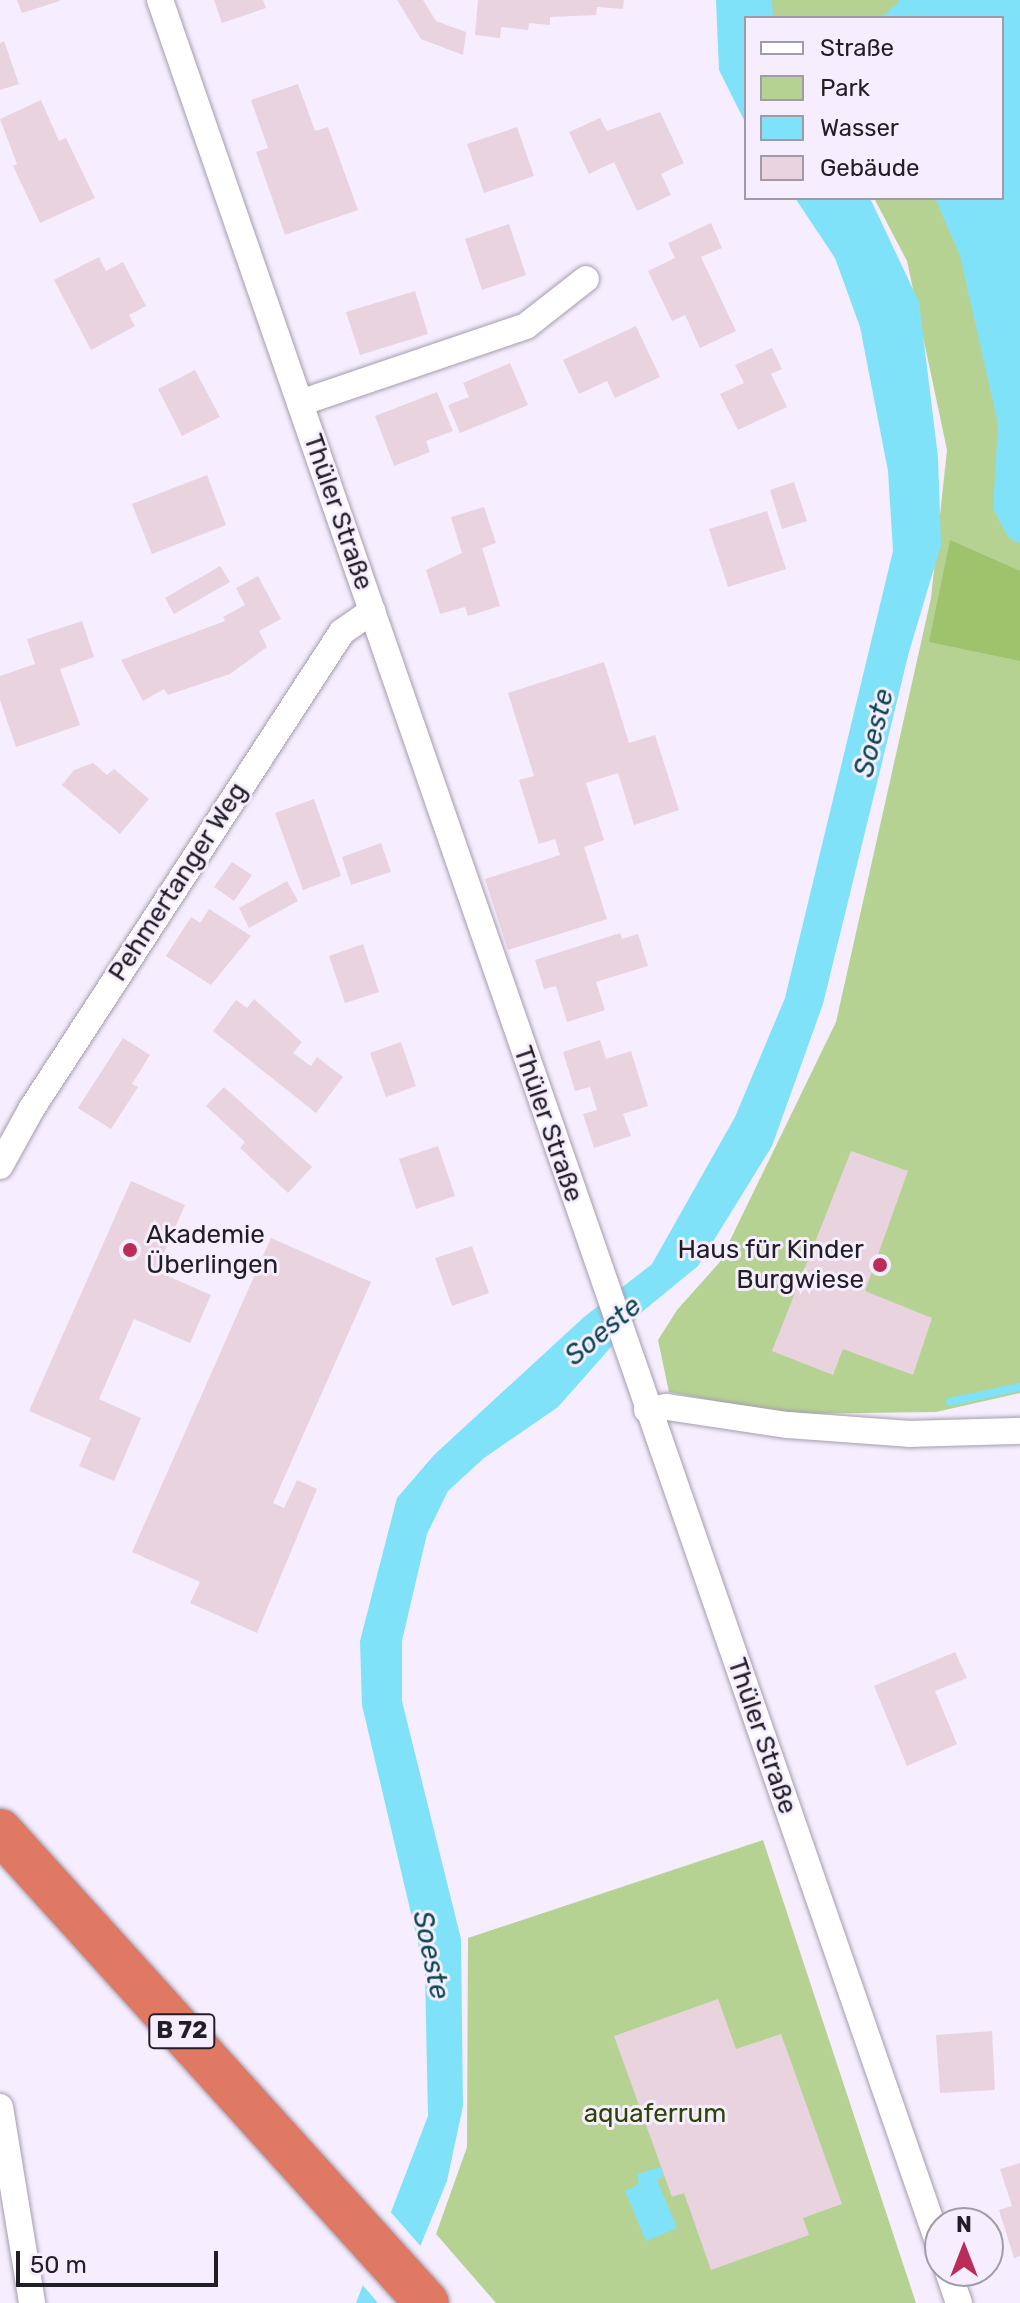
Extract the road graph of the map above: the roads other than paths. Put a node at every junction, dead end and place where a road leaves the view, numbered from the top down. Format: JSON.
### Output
{"nodes":[{"id":1,"x":160,"y":0,"type":"edge"},
{"id":2,"x":586,"y":279,"type":"dead end"},
{"id":3,"x":300,"y":403,"type":"junction"},
{"id":4,"x":372,"y":611,"type":"junction"},
{"id":5,"x":0,"y":1166,"type":"edge"},
{"id":6,"x":647,"y":1410,"type":"junction"},
{"id":7,"x":1020,"y":1431,"type":"edge"},
{"id":8,"x":6,"y":1838,"type":"edge"},
{"id":9,"x":0,"y":2107,"type":"edge"},
{"id":10,"x":926,"y":2207,"type":"edge"},
{"id":11,"x":32,"y":2303,"type":"edge"},
{"id":12,"x":427,"y":2303,"type":"edge"}],
"edges":[{"from":1,"to":3,"type":"street","name":"Thüler Straße"},
{"from":2,"to":3,"type":"street"},
{"from":3,"to":4,"type":"street","name":"Thüler Straße"},
{"from":4,"to":5,"type":"street","name":"Pehmertanger Weg"},
{"from":4,"to":6,"type":"street","name":"Thüler Straße"},
{"from":6,"to":7,"type":"street"},
{"from":6,"to":10,"type":"street","name":"Thüler Straße"},
{"from":8,"to":12,"type":"highway","number":"B 72"},
{"from":9,"to":11,"type":"street"}]}
